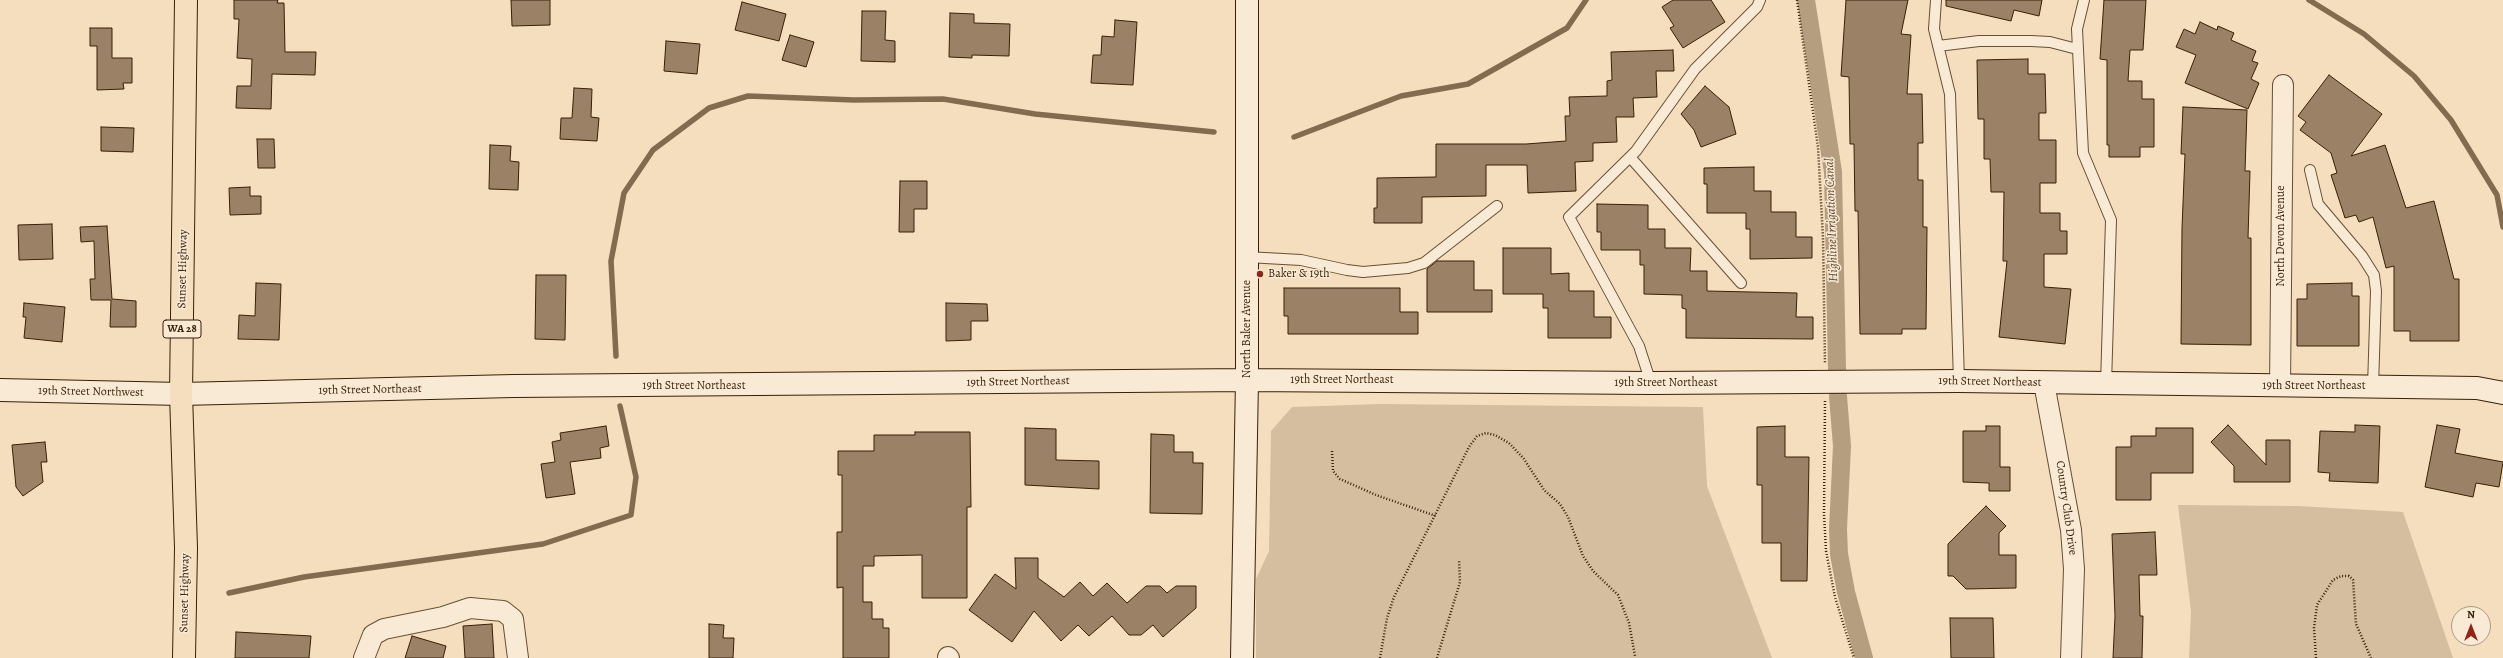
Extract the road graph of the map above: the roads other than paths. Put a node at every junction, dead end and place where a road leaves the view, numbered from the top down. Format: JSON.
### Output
{"nodes":[{"id":1,"x":186,"y":0,"type":"edge"},
{"id":2,"x":1247,"y":0,"type":"edge"},
{"id":3,"x":1760,"y":0,"type":"edge"},
{"id":4,"x":1936,"y":0,"type":"edge"},
{"id":5,"x":2084,"y":0,"type":"edge"},
{"id":6,"x":1938,"y":46,"type":"junction"},
{"id":7,"x":2077,"y":49,"type":"junction"},
{"id":8,"x":2283,"y":86,"type":"dead end"},
{"id":9,"x":1630,"y":157,"type":"junction"},
{"id":10,"x":2310,"y":170,"type":"dead end"},
{"id":11,"x":1497,"y":206,"type":"dead end"},
{"id":12,"x":1247,"y":257,"type":"junction"},
{"id":13,"x":1741,"y":283,"type":"dead end"},
{"id":14,"x":1247,"y":380,"type":"junction"},
{"id":15,"x":1959,"y":381,"type":"junction"},
{"id":16,"x":1651,"y":383,"type":"junction"},
{"id":17,"x":2044,"y":383,"type":"junction"},
{"id":18,"x":2106,"y":384,"type":"junction"},
{"id":19,"x":2280,"y":386,"type":"junction"},
{"id":20,"x":2373,"y":387,"type":"junction"},
{"id":21,"x":0,"y":390,"type":"edge"},
{"id":22,"x":2503,"y":393,"type":"edge"},
{"id":23,"x":181,"y":394,"type":"junction"},
{"id":24,"x":184,"y":658,"type":"edge"},
{"id":25,"x":364,"y":658,"type":"edge"},
{"id":26,"x":518,"y":658,"type":"edge"},
{"id":27,"x":1242,"y":658,"type":"edge"},
{"id":28,"x":2071,"y":658,"type":"edge"}],
"edges":[{"from":1,"to":23,"type":"highway","name":"Sunset Highway","number":"WA 28"},
{"from":2,"to":12,"type":"street","name":"North Baker Avenue"},
{"from":3,"to":9,"type":"lane"},
{"from":4,"to":6,"type":"lane"},
{"from":5,"to":7,"type":"lane"},
{"from":6,"to":7,"type":"lane"},
{"from":6,"to":15,"type":"lane"},
{"from":7,"to":18,"type":"lane"},
{"from":8,"to":19,"type":"street","name":"North Devon Avenue"},
{"from":9,"to":13,"type":"lane"},
{"from":9,"to":16,"type":"lane"},
{"from":10,"to":20,"type":"lane"},
{"from":11,"to":12,"type":"lane"},
{"from":12,"to":14,"type":"street","name":"North Baker Avenue"},
{"from":14,"to":16,"type":"street","name":"19th Street Northeast"},
{"from":14,"to":23,"type":"street","name":"19th Street Northeast"},
{"from":14,"to":27,"type":"street","name":"North Baker Avenue"},
{"from":15,"to":16,"type":"street","name":"19th Street Northeast"},
{"from":15,"to":17,"type":"street","name":"19th Street Northeast"},
{"from":17,"to":18,"type":"street","name":"19th Street Northeast"},
{"from":17,"to":28,"type":"street","name":"Country Club Drive"},
{"from":18,"to":19,"type":"street","name":"19th Street Northeast"},
{"from":19,"to":20,"type":"street","name":"19th Street Northeast"},
{"from":20,"to":22,"type":"street","name":"19th Street Northeast"},
{"from":21,"to":23,"type":"street","name":"19th Street Northwest"},
{"from":23,"to":24,"type":"highway","name":"Sunset Highway","number":"WA 28"},
{"from":25,"to":26,"type":"street"}]}
